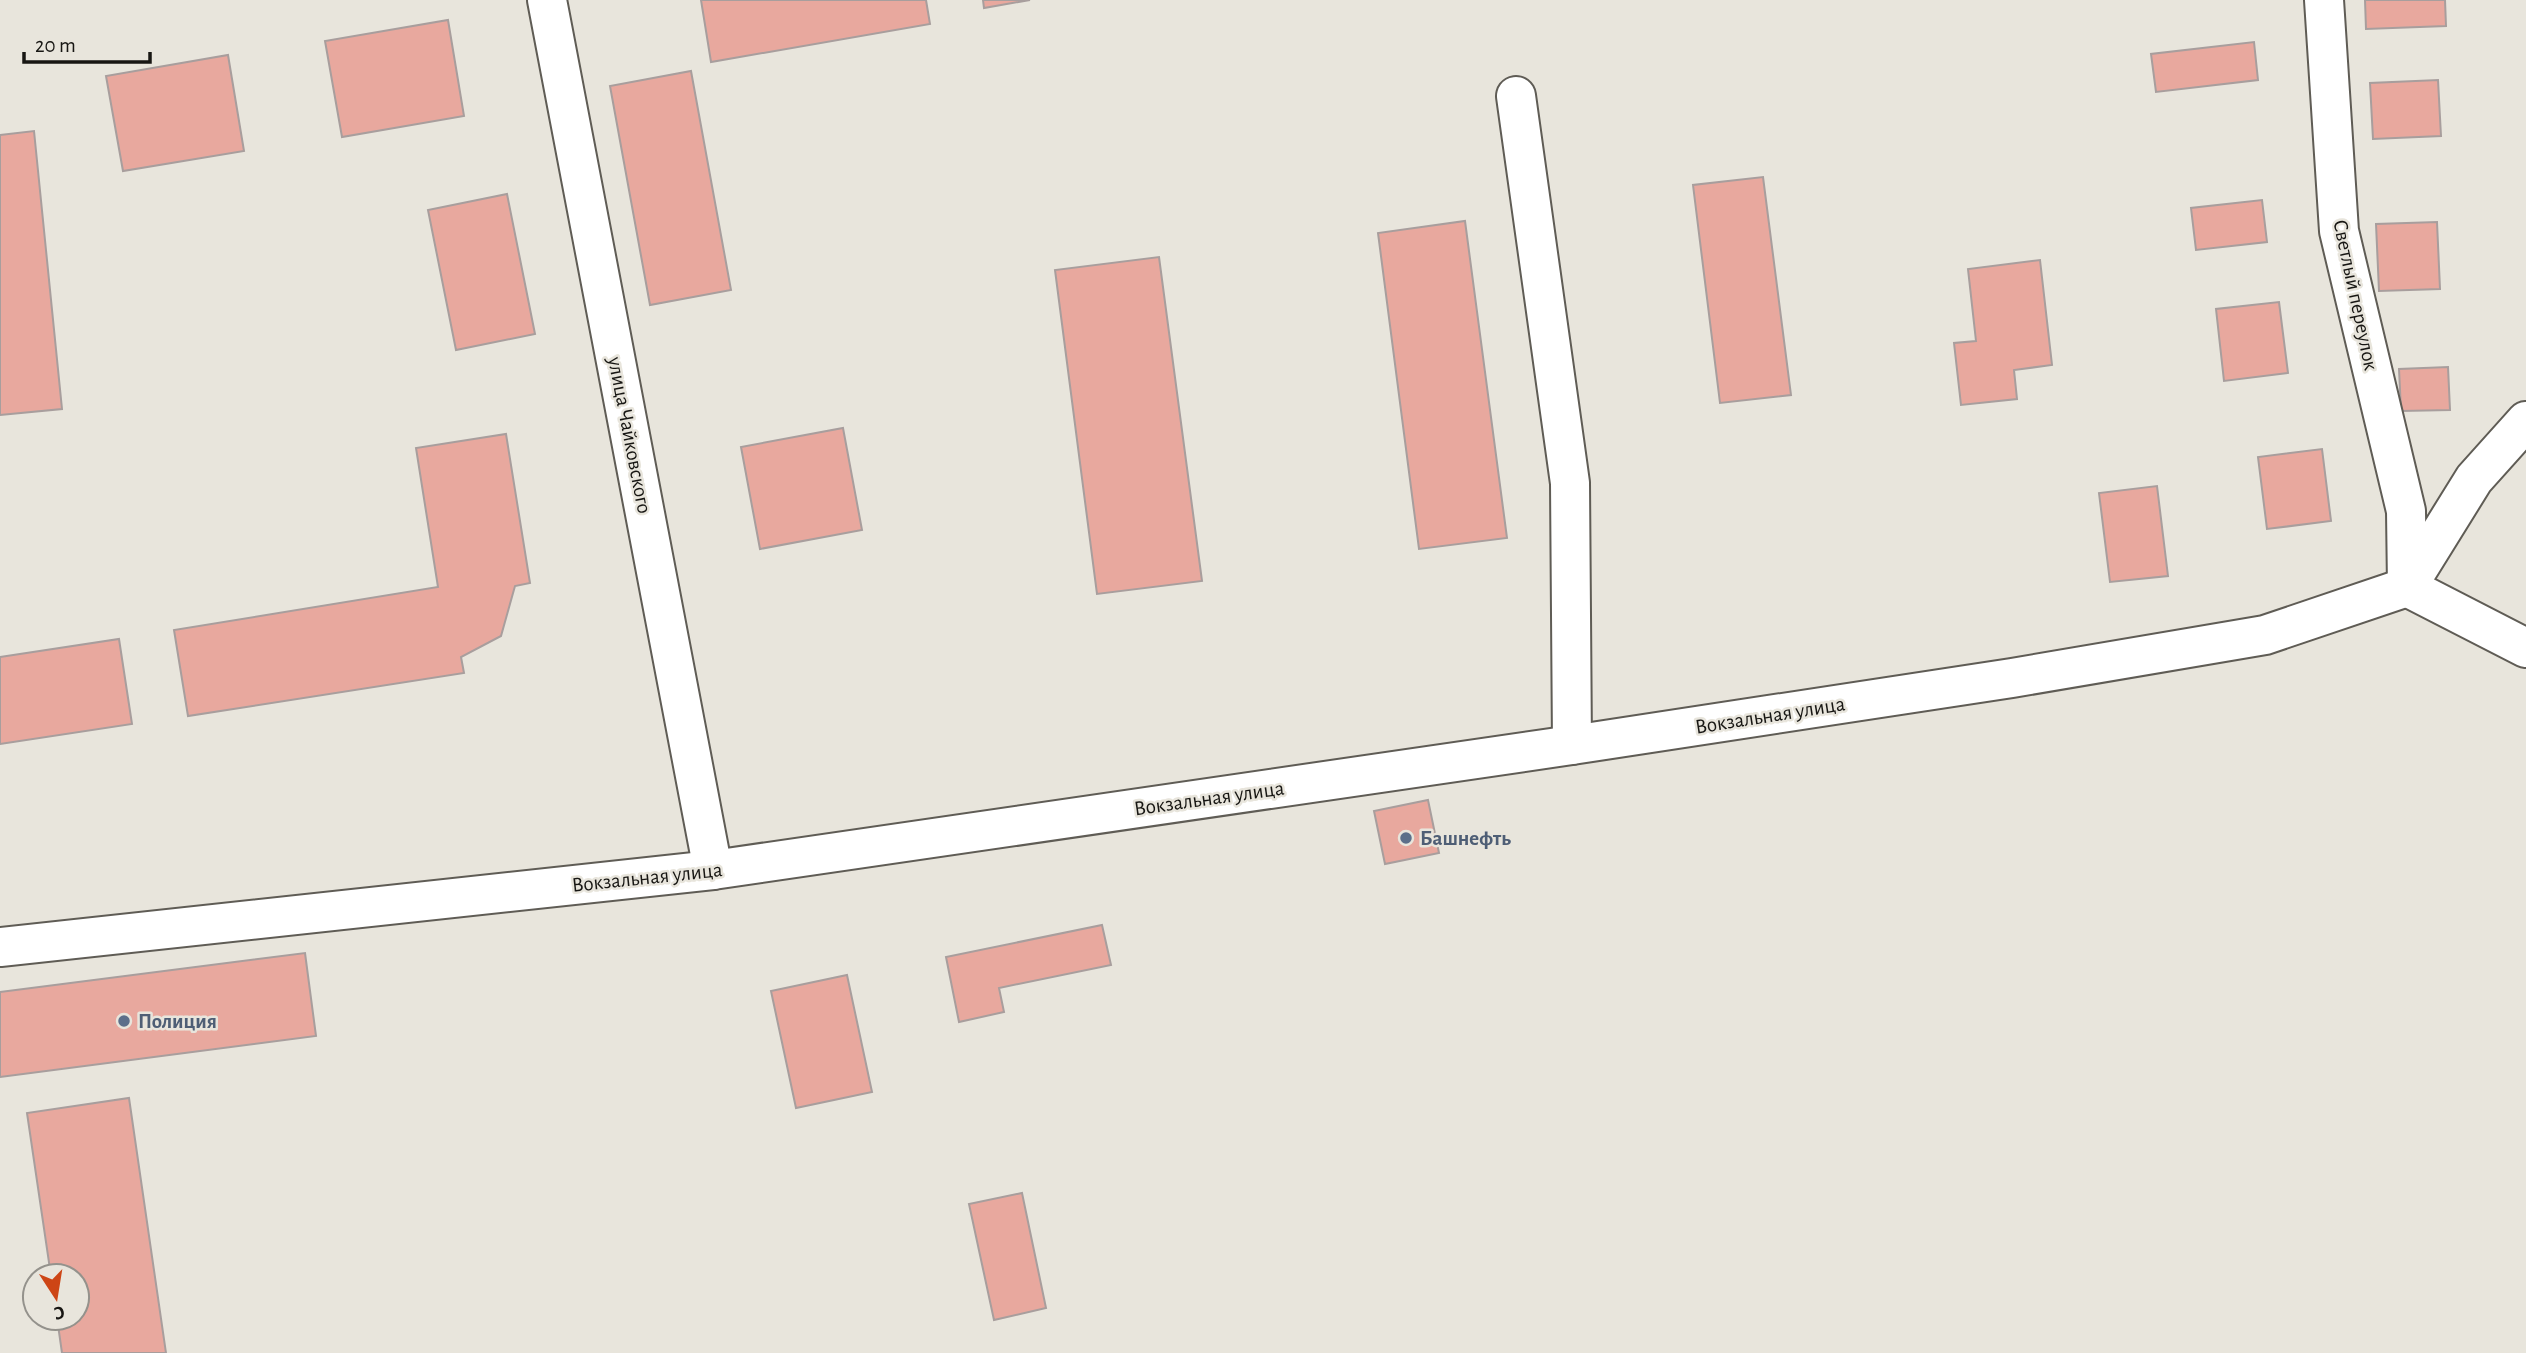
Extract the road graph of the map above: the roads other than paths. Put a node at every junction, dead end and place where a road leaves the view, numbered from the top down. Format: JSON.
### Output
{"nodes":[{"id":1,"x":547,"y":0,"type":"edge"},
{"id":2,"x":2324,"y":0,"type":"edge"},
{"id":3,"x":1516,"y":96,"type":"dead end"},
{"id":4,"x":2526,"y":421,"type":"edge"},
{"id":5,"x":2407,"y":587,"type":"junction"},
{"id":6,"x":2526,"y":648,"type":"edge"},
{"id":7,"x":1572,"y":745,"type":"junction"},
{"id":8,"x":713,"y":870,"type":"junction"},
{"id":9,"x":0,"y":947,"type":"edge"}],
"edges":[{"from":1,"to":8,"type":"street","name":"улица Чайковского"},
{"from":2,"to":5,"type":"street","name":"Светлый переулок"},
{"from":3,"to":7,"type":"street"},
{"from":4,"to":5,"type":"street"},
{"from":5,"to":6,"type":"street"},
{"from":5,"to":7,"type":"street","name":"Вокзальная улица"},
{"from":7,"to":8,"type":"street","name":"Вокзальная улица"},
{"from":8,"to":9,"type":"street","name":"Вокзальная улица"}]}
